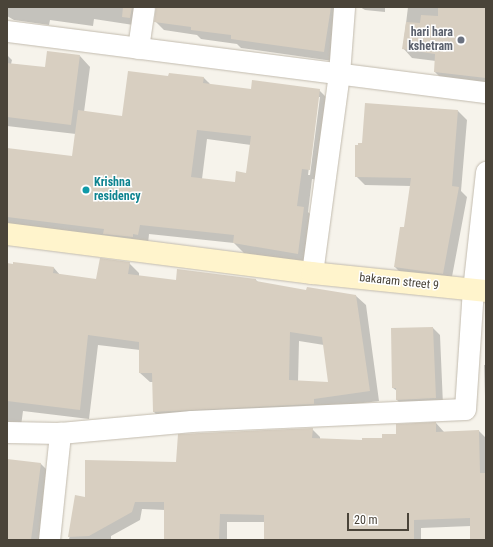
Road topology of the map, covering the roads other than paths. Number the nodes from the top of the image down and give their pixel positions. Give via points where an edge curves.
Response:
1 (144, 7) edge
2 (344, 7) edge
3 (7, 31) edge
4 (138, 48) junction
5 (339, 74) junction
6 (486, 92) edge
7 (486, 172) edge
8 (7, 234) edge
9 (312, 274) junction
10 (480, 290) edge
11 (7, 432) edge
12 (60, 433) junction
13 (50, 540) edge

1 - 4 street
2 - 5 street
3 - 4 street
4 - 5 street
5 - 6 street
5 - 9 street
7 - 10 street
8 - 9 street, bakaram street 9
9 - 10 street, bakaram street 9
10 - 12 street via 465,409 190,421
11 - 12 street
12 - 13 street

